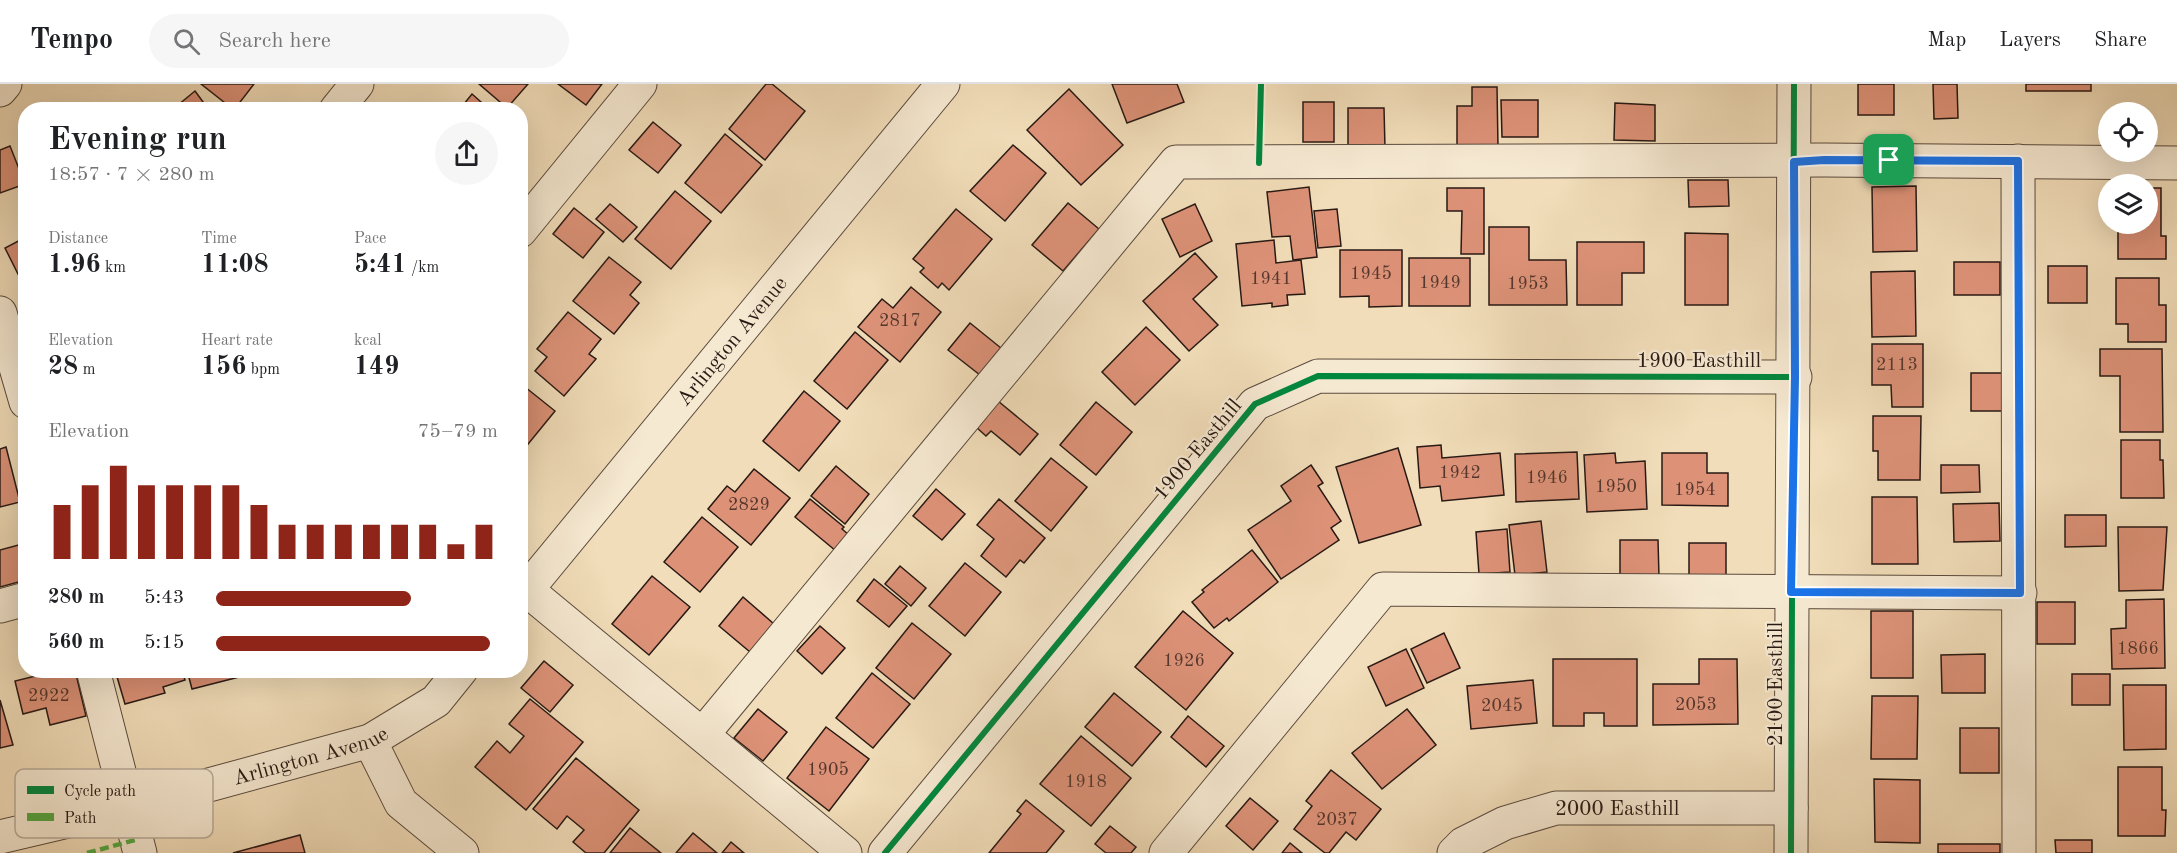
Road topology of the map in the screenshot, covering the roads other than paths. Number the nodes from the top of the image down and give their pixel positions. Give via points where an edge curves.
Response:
1 (5, 84) edge
2 (357, 84) edge
3 (640, 84) edge
4 (943, 84) edge
5 (1794, 84) edge
6 (0, 90) edge
7 (342, 102) edge
8 (2018, 161) junction
9 (1794, 162) junction
10 (2177, 163) edge
11 (528, 221) edge
12 (0, 313) edge
13 (14, 372) edge
14 (1795, 377) junction
15 (528, 589) edge
16 (1791, 592) junction
17 (2020, 593) junction
18 (528, 597) edge
19 (18, 601) edge
20 (0, 606) edge
21 (95, 678) edge
22 (455, 678) edge
23 (703, 734) junction
24 (370, 741) junction
25 (118, 769) edge
26 (213, 784) edge
27 (1791, 808) junction
28 (15, 833) edge
29 (0, 837) edge
30 (136, 838) edge
31 (140, 853) edge
32 (462, 853) edge
33 (845, 853) edge
34 (885, 853) edge
35 (1166, 853) edge
36 (1454, 853) edge
37 (1791, 853) edge
38 (2019, 853) edge

1 - 6 street
2 - 7 street
3 - 11 street
4 - 15 street, Arlington Avenue
5 - 9 street, 2100 Easthill
8 - 9 street
8 - 10 street
8 - 17 street
9 - 14 street, 2100 Easthill
9 - 23 street via 1176,162
12 - 13 street
14 - 16 street, 2100 Easthill
14 - 34 street, 1900 Easthill via 1318,376 1255,404
16 - 17 street
16 - 27 street, 2100 Easthill
16 - 35 street via 1383,589
17 - 38 street
18 - 23 street
19 - 20 street
21 - 25 street
22 - 24 street, Arlington Avenue via 436,701
23 - 33 street
24 - 26 street, Arlington Avenue
24 - 32 street via 401,803
27 - 36 street, 2000 Easthill via 1556,808 1504,823 1463,844
27 - 37 street, 2100 Easthill
28 - 29 street, Arlington Avenue
30 - 31 street

